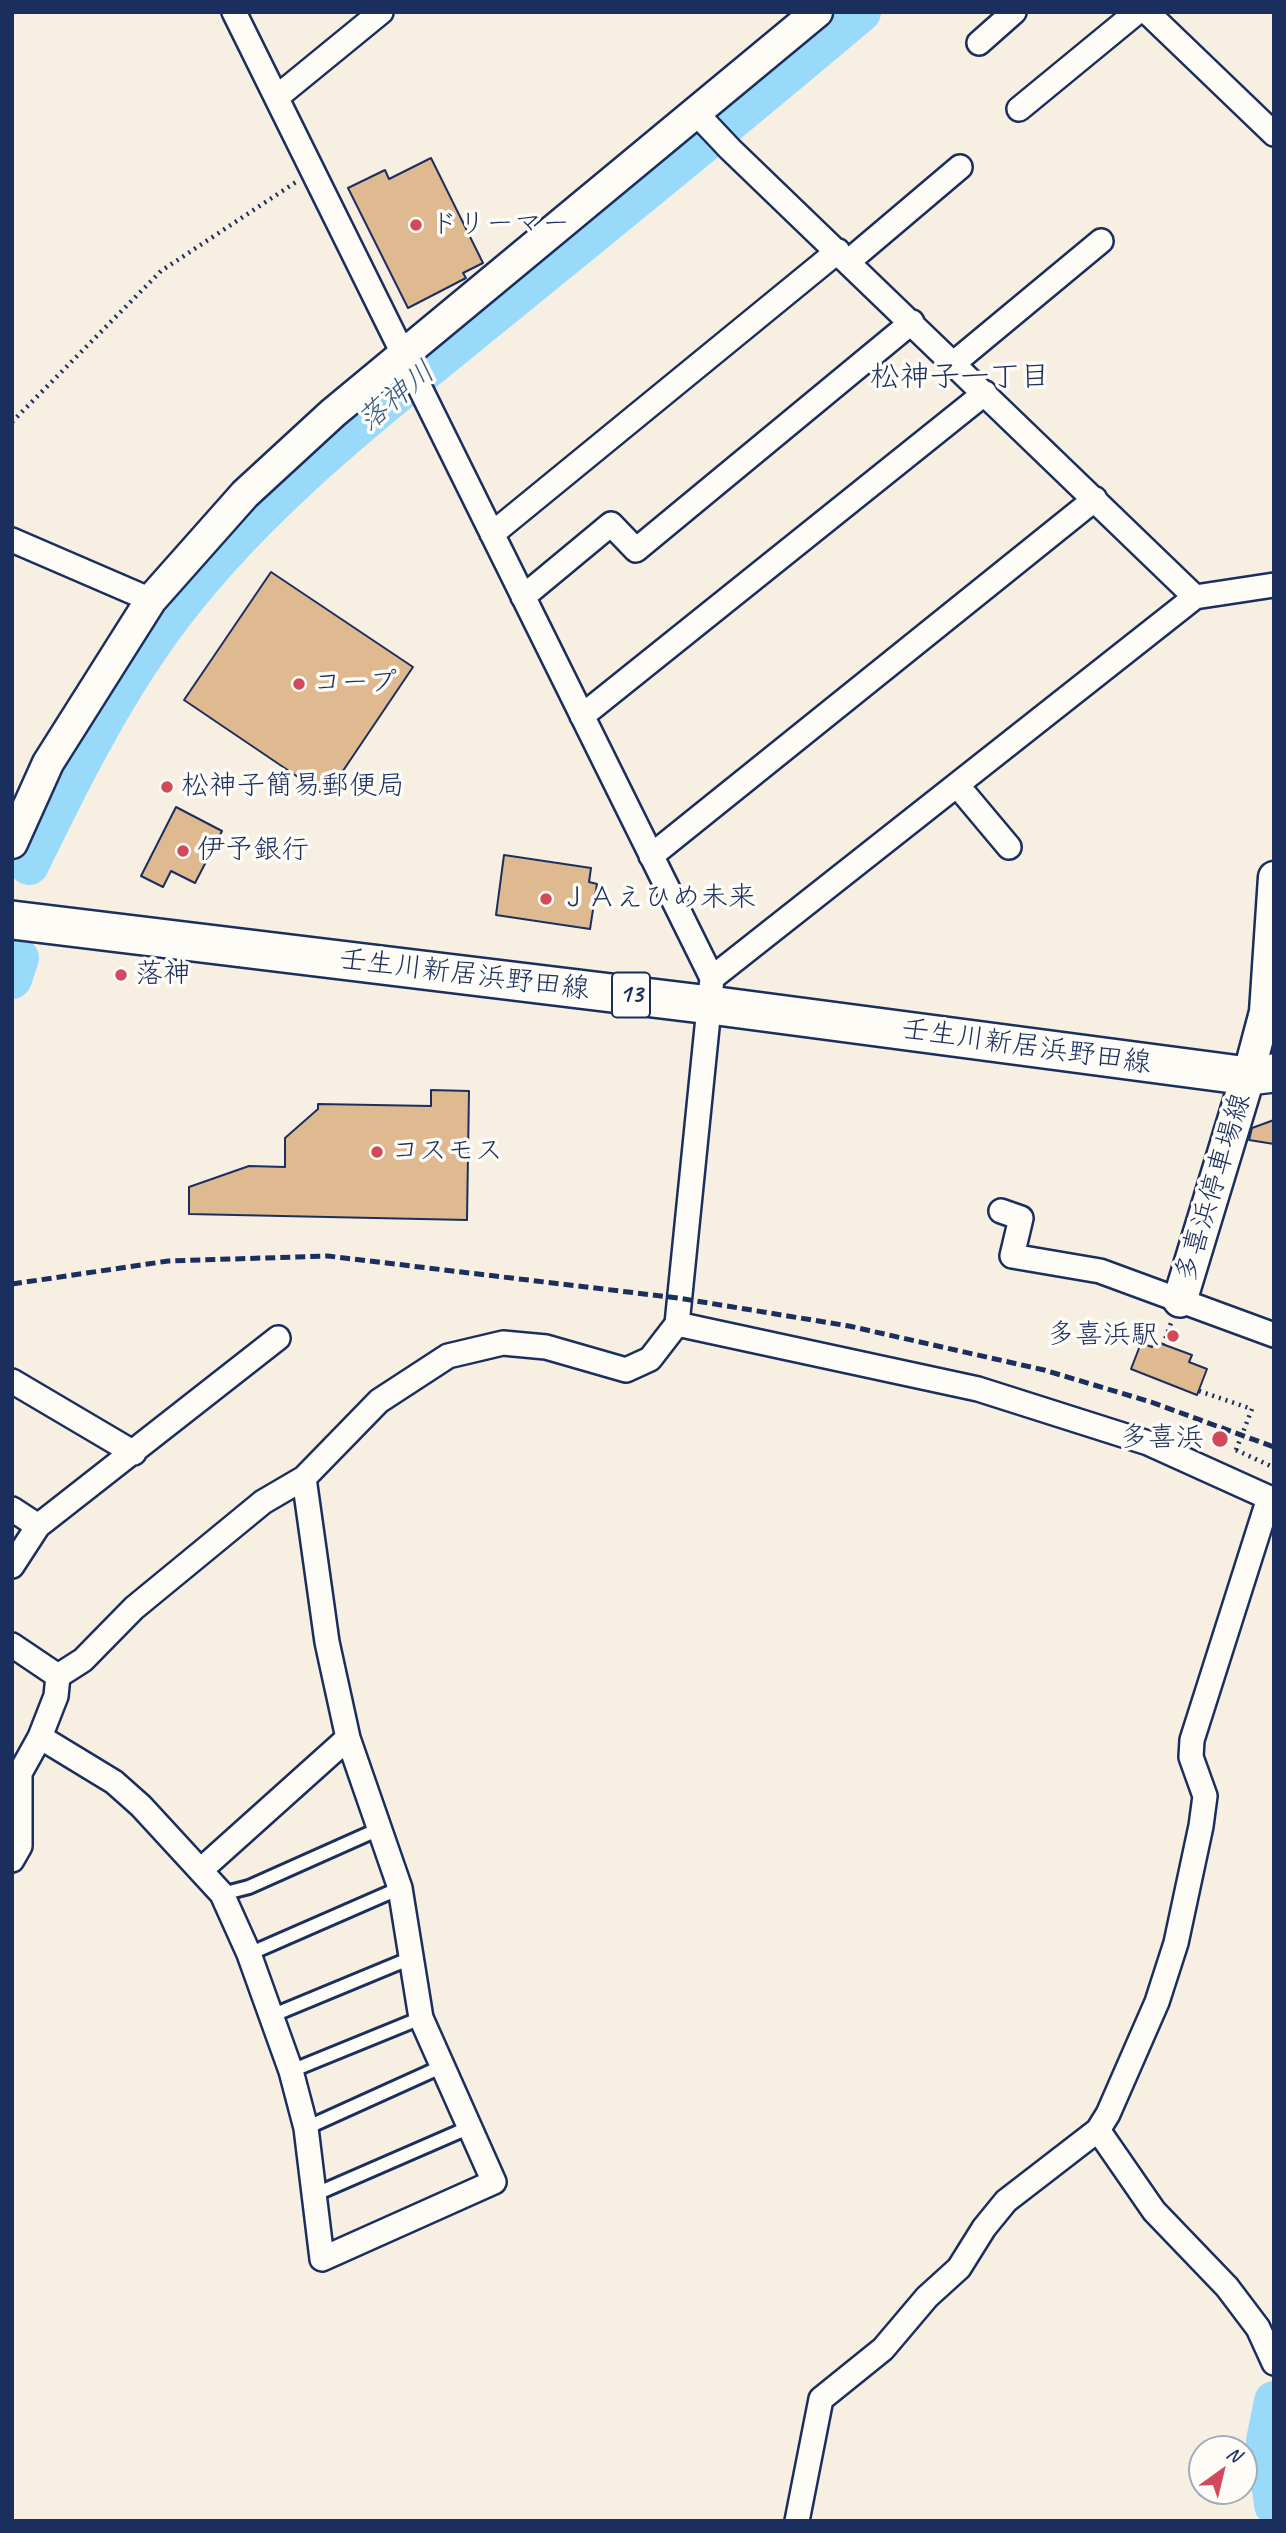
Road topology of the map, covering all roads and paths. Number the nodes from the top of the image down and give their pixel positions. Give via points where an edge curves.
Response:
1 (234, 12) edge
2 (381, 12) edge
3 (817, 12) edge
4 (1014, 12) edge
5 (1137, 12) edge
6 (1147, 12) edge
7 (979, 43) dead end
8 (277, 97) junction
9 (1019, 109) dead end
10 (699, 116) junction
11 (1274, 134) edge
12 (960, 167) dead end
13 (313, 170) junction
14 (1101, 241) dead end
15 (843, 256) junction
16 (912, 322) junction
17 (406, 361) junction
18 (954, 363) junction
19 (985, 393) junction
20 (12, 422) edge
21 (1095, 499) junction
22 (492, 534) junction
23 (12, 540) edge
24 (1274, 585) edge
25 (523, 597) junction
26 (1195, 597) junction
27 (151, 600) junction
28 (582, 716) junction
29 (957, 785) junction
30 (12, 843) edge
31 (1009, 848) dead end
32 (651, 856) junction
33 (1274, 877) edge
34 (12, 920) edge
35 (711, 991) junction
36 (1265, 1079) edge
37 (1001, 1211) dead end
38 (1180, 1300) junction
39 (677, 1324) junction
40 (1274, 1335) edge
41 (278, 1338) dead end
42 (12, 1381) edge
43 (1199, 1391) dead end
44 (134, 1453) junction
45 (1273, 1467) edge
46 (304, 1478) junction
47 (1272, 1499) edge
48 (12, 1509) edge
49 (38, 1526) junction
50 (12, 1566) edge
51 (12, 1645) edge
52 (58, 1676) junction
53 (40, 1737) junction
54 (348, 1738) junction
55 (379, 1829) junction
56 (12, 1860) edge
57 (202, 1869) junction
58 (400, 1888) junction
59 (222, 1894) junction
60 (249, 1954) junction
61 (411, 1958) junction
62 (271, 2016) junction
63 (421, 2018) junction
64 (443, 2066) junction
65 (291, 2071) junction
66 (470, 2127) junction
67 (306, 2128) junction
68 (1098, 2130) junction
69 (316, 2194) junction
70 (1274, 2363) edge
71 (797, 2521) edge

1 - 8 street
2 - 8 street
3 - 10 street
4 - 7 street
5 - 9 street
6 - 11 street
8 - 13 street
10 - 15 street
10 - 17 street
12 - 15 street
13 - 17 street
13 - 20 path via 161,271
14 - 18 street
15 - 16 street
15 - 22 street
16 - 18 street
16 - 25 street via 636,550 611,524
17 - 22 street
17 - 27 street via 333,413 245,494
18 - 19 street
19 - 21 street
19 - 28 street
21 - 26 street
21 - 32 street
22 - 25 street
23 - 27 street
24 - 26 street
25 - 28 street
26 - 29 street
27 - 30 street via 48,763
28 - 32 street
29 - 31 street
29 - 35 street
32 - 35 street
33 - 36 street
34 - 35 main road, 壬生川新居浜野田線 / 13
35 - 36 main road, 壬生川新居浜野田線 / 13
35 - 39 street
36 - 38 main road, 多喜浜停車場線
37 - 38 street via 1021,1218 1013,1256 1100,1271
38 - 40 street
39 - 46 street via 650,1359 626,1370 546,1347 503,1343 448,1356 379,1401
39 - 47 street via 978,1389 1148,1443
41 - 44 street
42 - 44 street
43 - 45 path, bridge via 1252,1409 1236,1450
44 - 49 street
46 - 52 street via 263,1502 134,1608 83,1660
46 - 54 street via 327,1642
47 - 68 street via 1192,1740 1191,1757 1205,1796 1176,1942 1157,2002
48 - 49 street
49 - 50 street
51 - 52 street
52 - 53 street via 56,1696
53 - 56 street via 20,1773 20,1846
53 - 57 street via 114,1782
54 - 55 street
54 - 57 street
55 - 58 street
55 - 59 lane via 249,1887
57 - 59 street
58 - 60 lane
58 - 61 street
59 - 60 street
60 - 62 street
61 - 62 lane
61 - 63 street
62 - 65 street
63 - 64 street
63 - 65 lane
64 - 66 street
64 - 67 lane
65 - 67 street
66 - 69 lane
66 - 69 street via 494,2182 322,2259
67 - 69 street
68 - 70 street via 1154,2211 1227,2287 1258,2328
68 - 71 street via 1006,2201 959,2268 883,2349 821,2399

